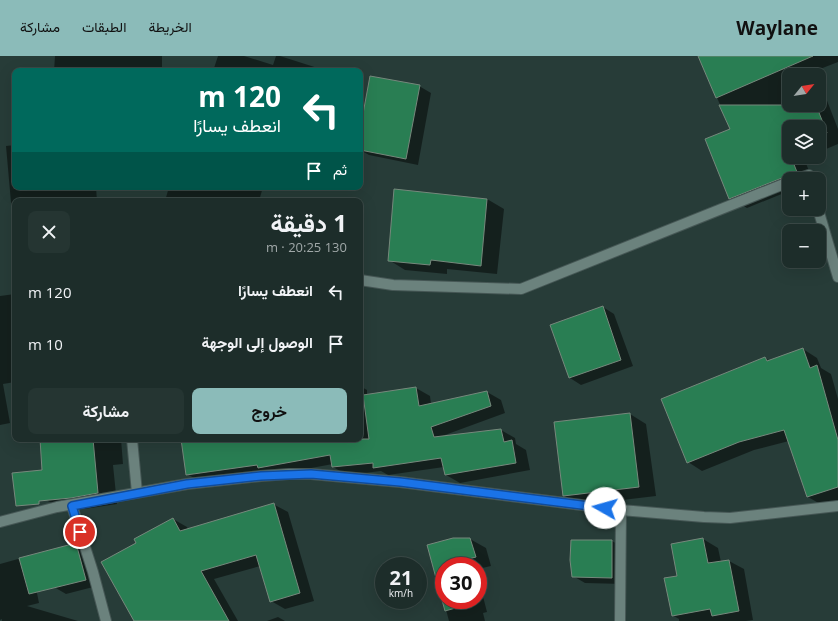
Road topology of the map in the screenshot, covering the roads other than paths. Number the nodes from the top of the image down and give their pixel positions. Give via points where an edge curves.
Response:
1 (782, 185) edge
2 (820, 216) edge
3 (838, 277) edge
4 (363, 280) edge
5 (132, 442) edge
6 (136, 493) junction
7 (72, 506) junction
8 (838, 506) edge
9 (621, 510) junction
10 (0, 522) edge
11 (106, 621) edge
12 (620, 621) edge

1 - 4 street via 521,289 393,285
2 - 3 street
5 - 6 street
6 - 7 street
6 - 9 street via 187,484 261,476 311,474 400,482
7 - 10 street
7 - 11 street
8 - 9 street via 730,518
9 - 12 street

